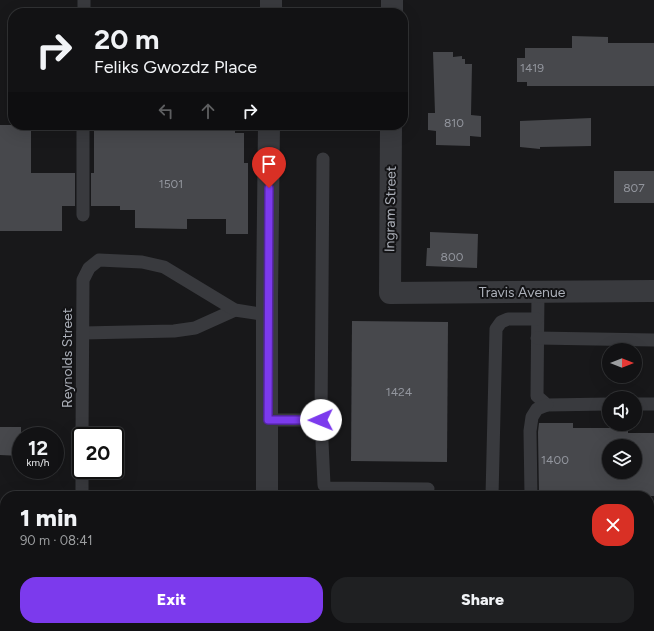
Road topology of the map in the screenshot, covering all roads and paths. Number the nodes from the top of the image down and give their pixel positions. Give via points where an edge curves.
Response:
1 (83, 130) edge
2 (269, 130) edge
3 (391, 130) edge
4 (323, 159) dead end
5 (83, 214) dead end
6 (654, 291) edge
7 (538, 292) junction
8 (390, 293) joint
9 (235, 310) junction
10 (267, 315) junction
11 (537, 320) junction
12 (83, 333) junction
13 (537, 338) junction
14 (654, 340) edge
15 (602, 404) edge
16 (642, 404) edge
17 (654, 404) edge
18 (547, 405) junction
19 (268, 420) junction
20 (321, 420) junction
21 (82, 427) edge
22 (82, 479) edge
23 (428, 489) dead end
24 (82, 491) edge
25 (267, 491) edge
26 (492, 491) edge
27 (531, 491) edge
28 (208, 631) edge
29 (255, 631) edge

1 - 5 lane
2 - 10 street
3 - 8 street, Ingram Street
4 - 20 lane
6 - 7 street, Travis Avenue
7 - 8 street, Travis Avenue
7 - 11 lane
9 - 10 lane
9 - 12 lane via 195,328 174,331
9 - 12 lane, Reynolds Street via 164,268 142,262 99,260 89,268 83,280
10 - 19 street
11 - 13 lane
11 - 26 lane via 508,319 501,322 496,329
12 - 21 lane, Reynolds Street
13 - 14 lane
13 - 18 lane via 537,396
15 - 18 lane
16 - 17 lane
18 - 27 lane via 537,409 532,417
19 - 20 lane
19 - 25 street
20 - 23 lane via 324,485 327,488
22 - 24 lane
28 - 29 lane

